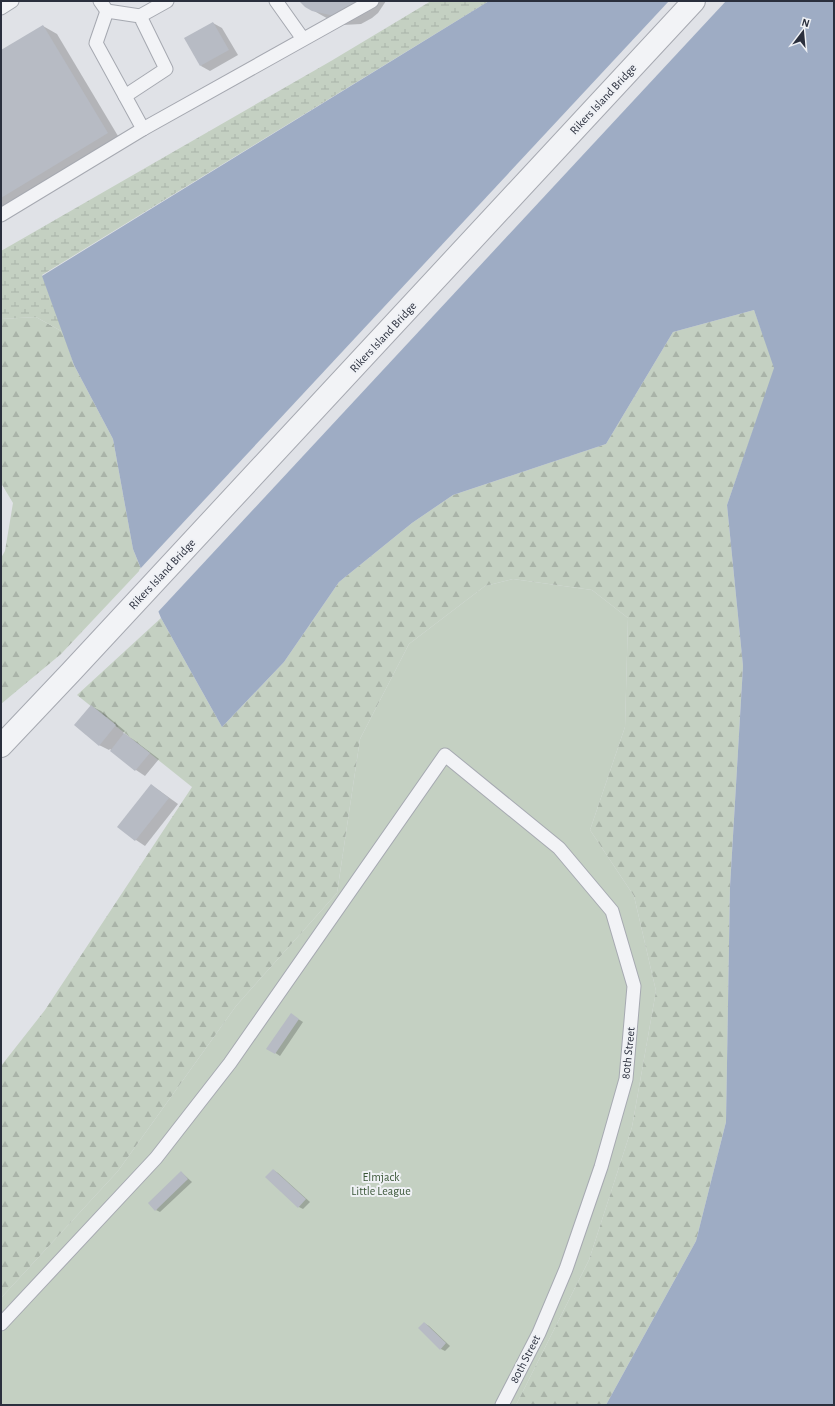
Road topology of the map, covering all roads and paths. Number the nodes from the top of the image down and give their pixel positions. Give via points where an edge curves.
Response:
1 (12, 1) edge
2 (167, 1) edge
3 (276, 1) edge
4 (372, 1) edge
5 (694, 1) edge
6 (104, 6) edge
7 (1, 8) edge
8 (140, 16) junction
9 (303, 39) junction
10 (125, 96) junction
11 (143, 129) junction
12 (1, 215) edge
13 (1, 746) edge
14 (1, 1324) edge
15 (502, 1405) edge

1 - 7 lane
2 - 8 lane
3 - 9 lane
4 - 9 lane
5 - 13 street, Rikers Island Bridge
6 - 8 lane
6 - 10 lane via 96,43
8 - 10 lane via 166,69
9 - 11 lane
10 - 11 lane
11 - 12 lane
14 - 15 lane, 80th Street via 156,1158 230,1063 444,755 559,848 612,911 634,986 626,1080 601,1166 566,1269

